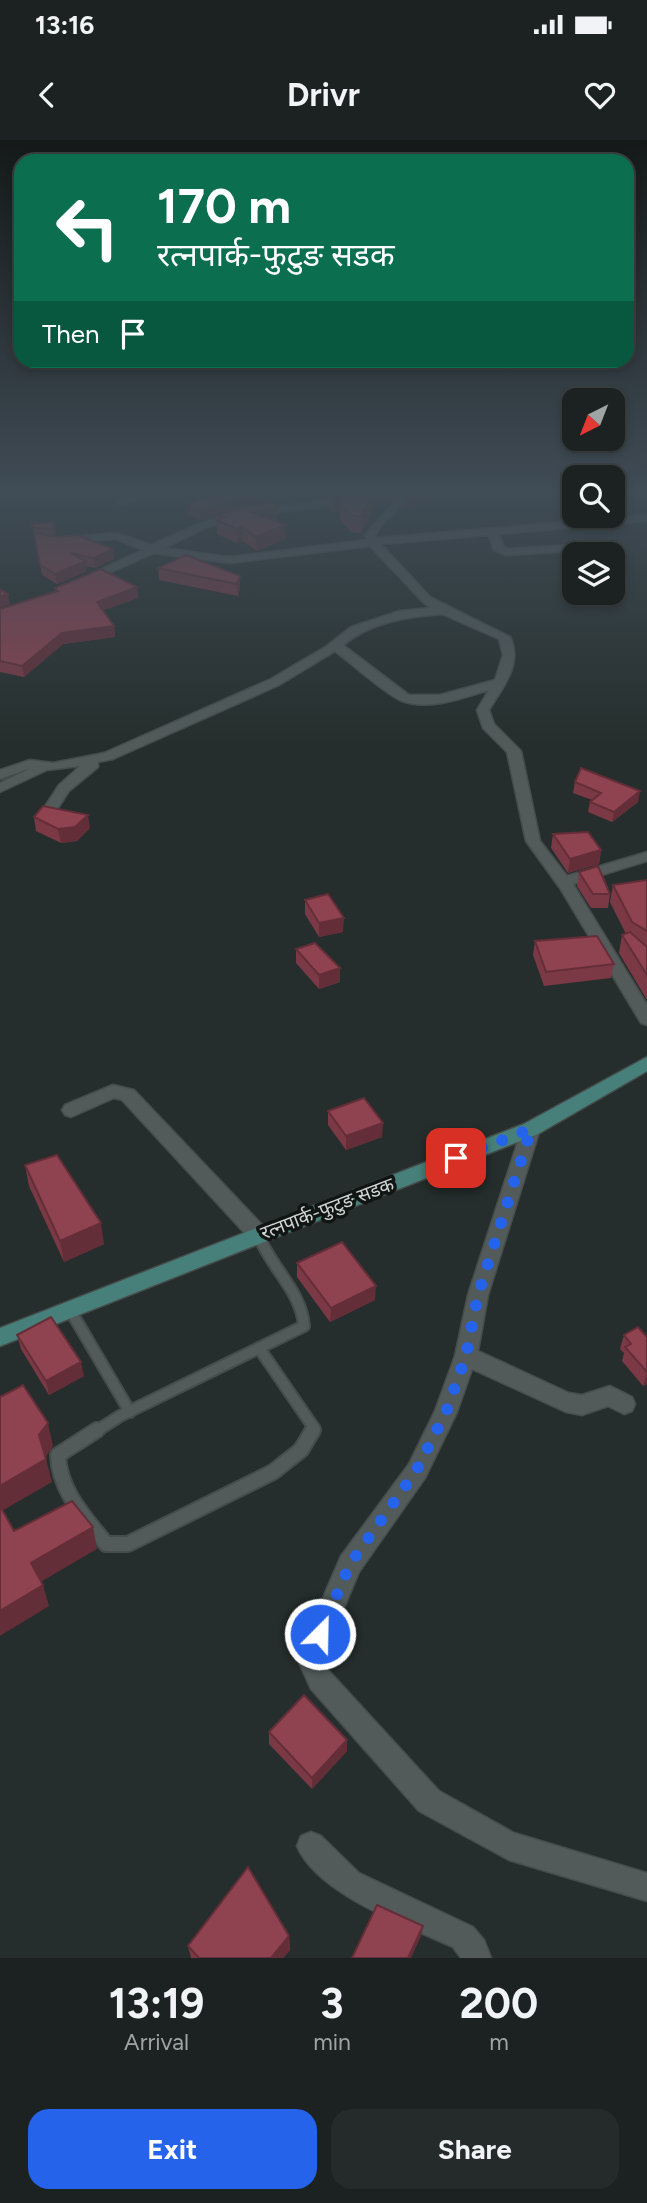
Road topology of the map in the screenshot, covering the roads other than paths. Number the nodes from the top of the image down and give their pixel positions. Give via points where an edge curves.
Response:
1 (90, 578) edge
2 (406, 578) edge
3 (68, 588) edge
4 (443, 610) junction
5 (336, 646) junction
6 (498, 683) junction
7 (108, 756) junction
8 (44, 767) junction
9 (0, 775) edge
10 (0, 788) edge
11 (52, 815) edge
12 (647, 856) edge
13 (564, 882) junction
14 (647, 1019) edge
15 (647, 1063) edge
16 (71, 1111) dead end
17 (531, 1129) junction
18 (258, 1234) junction
19 (69, 1308) junction
20 (0, 1337) edge
21 (259, 1348) junction
22 (466, 1356) junction
23 (624, 1404) dead end
24 (130, 1412) junction
25 (311, 1846) dead end
26 (647, 1887) edge
27 (476, 1958) edge

1 - 3 street
2 - 4 street
4 - 5 street via 400,614 355,631
4 - 6 street via 504,637 509,663
5 - 6 street via 414,701 439,700
5 - 7 street via 275,682
6 - 13 street via 483,710 488,725 514,751 533,841
7 - 8 street
7 - 11 street via 77,773 58,795
8 - 9 street via 30,764
8 - 10 street
12 - 13 street
13 - 14 street
15 - 17 street, रत्नपार्क-फुटुङ सडक
16 - 18 street via 113,1091 128,1095
17 - 18 street, रत्नपार्क-फुटुङ सडक
17 - 22 street via 478,1295
18 - 19 street, रत्नपार्क-फुटुङ सडक
18 - 21 lane via 262,1252 305,1311 304,1326
19 - 20 street, रत्नपार्क-फुटुङ सडक
19 - 24 lane
21 - 24 lane
21 - 24 lane via 314,1428 301,1450 273,1472 128,1544 106,1544 57,1469 58,1455
22 - 23 street via 566,1402 582,1405 611,1396
22 - 26 street via 446,1412 416,1471 350,1564 310,1658 320,1680 429,1801 509,1846
25 - 27 street via 349,1883 463,1937

